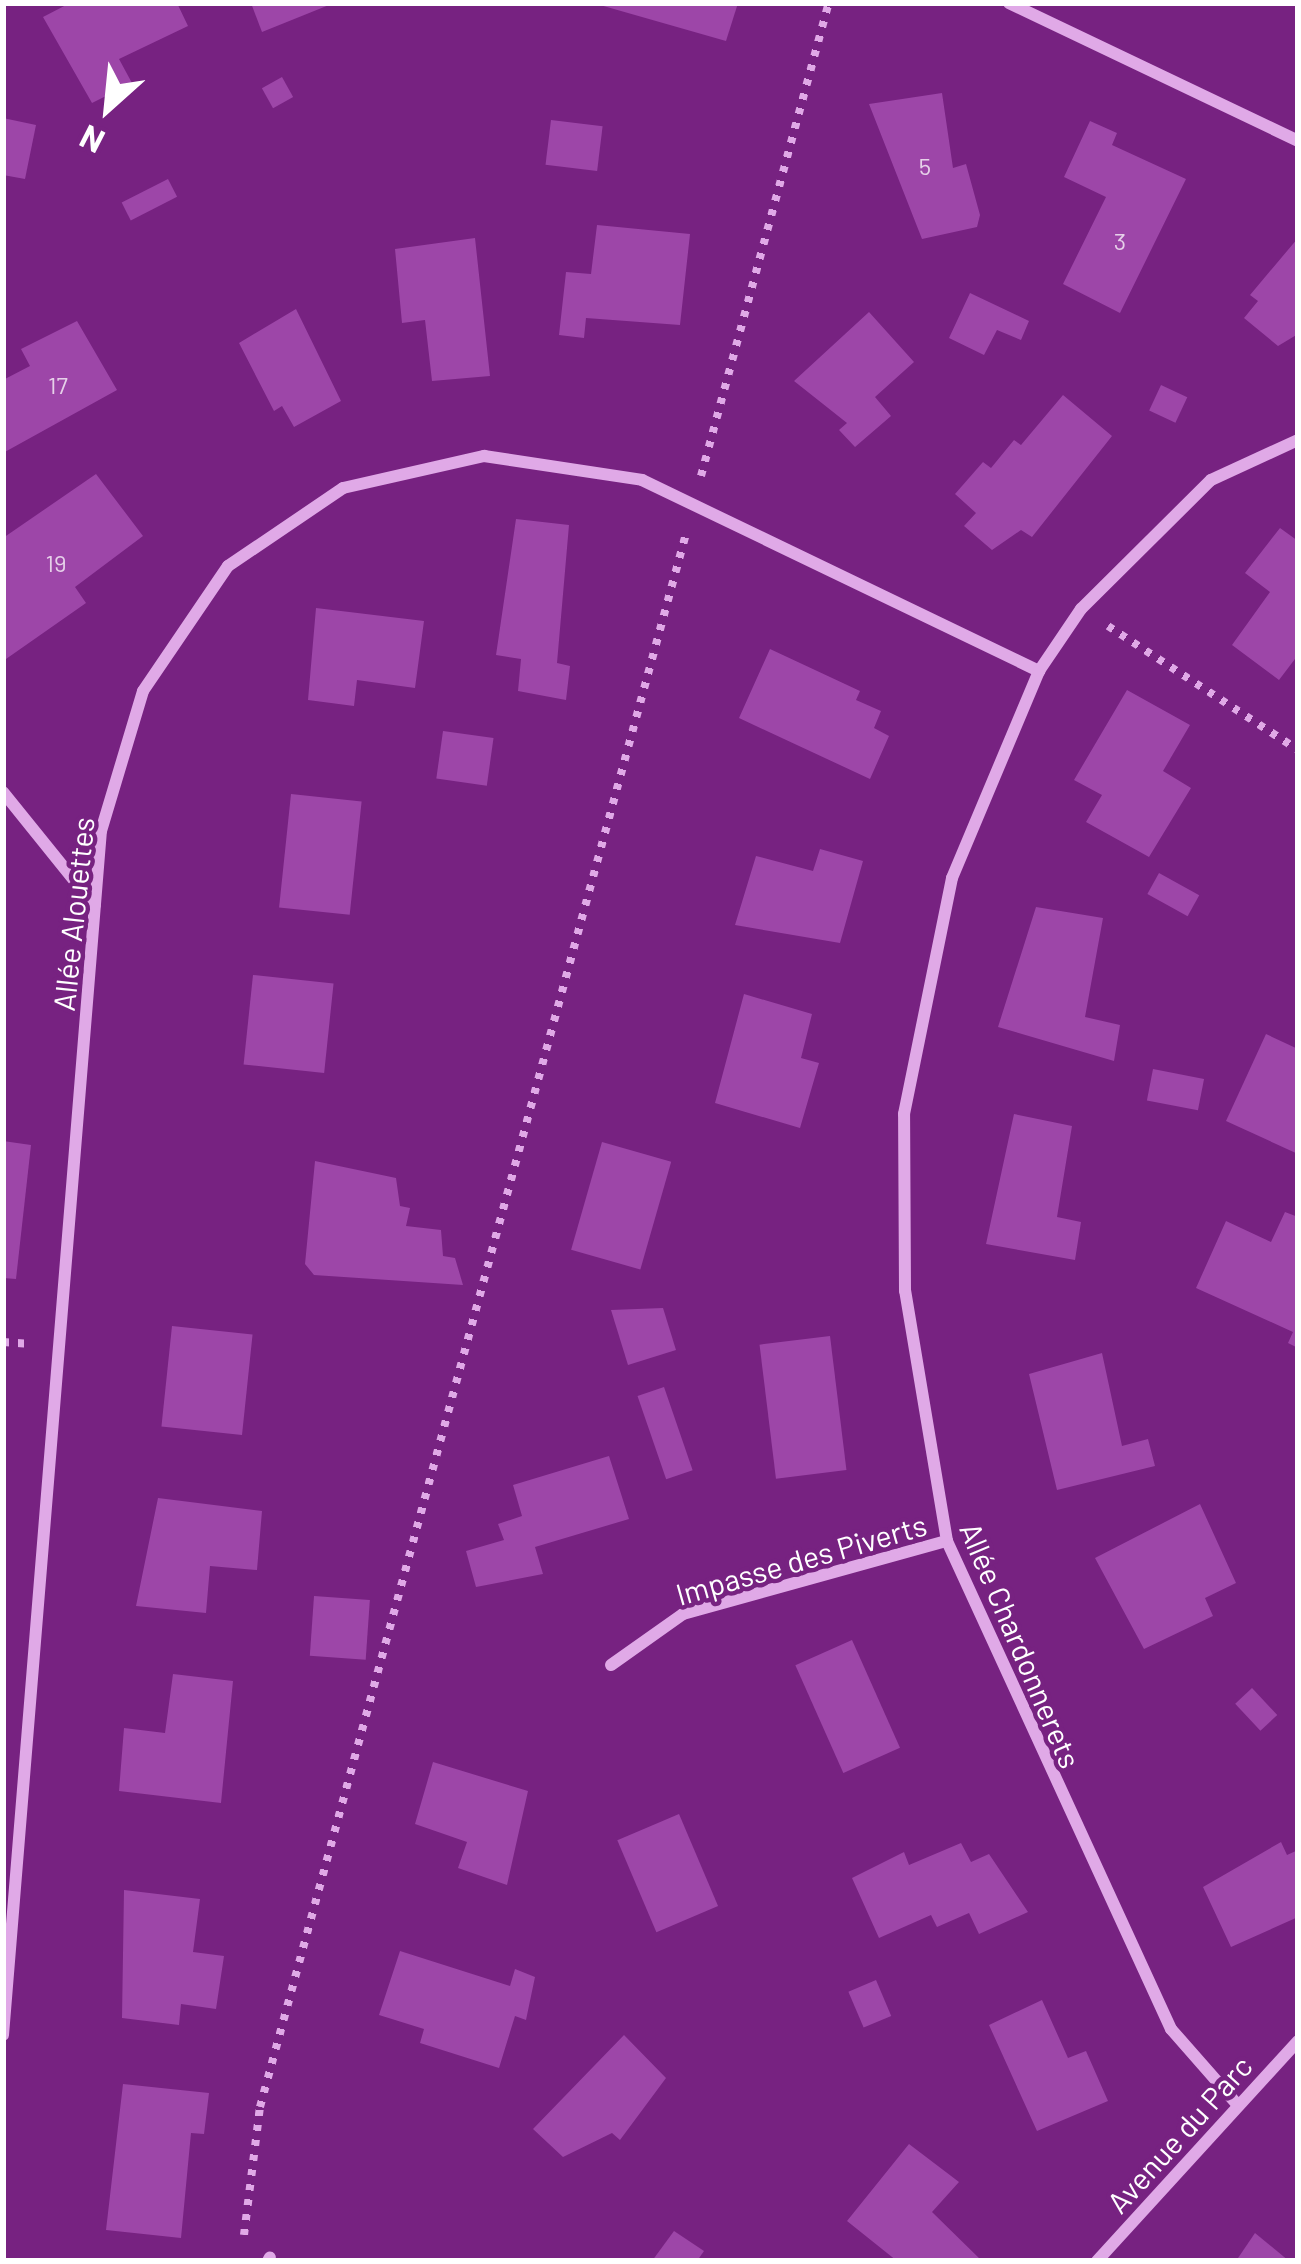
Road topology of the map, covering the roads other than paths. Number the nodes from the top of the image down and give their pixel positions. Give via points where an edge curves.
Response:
1 (1009, 3) edge
2 (1298, 141) edge
3 (1298, 440) edge
4 (1039, 671) junction
5 (3, 792) edge
6 (95, 906) junction
7 (947, 1541) junction
8 (611, 1665) dead end
9 (3, 2035) edge
10 (1298, 2041) edge
11 (1236, 2103) junction
12 (1097, 2261) edge

1 - 2 street
3 - 4 street, Allée Chardonnerets via 1211,480 1081,609
4 - 6 street, Allée Alouettes via 642,480 484,456 343,488 228,566 143,691 101,831
4 - 7 street, Allée Chardonnerets via 952,878 904,1114 905,1291
5 - 6 street
6 - 9 street, Allée Alouettes
7 - 8 street, Impasse des Piverts via 683,1614
7 - 11 street, Allée Chardonnerets via 1171,2030
10 - 11 street, Avenue du Parc
11 - 12 street, Avenue du Parc

